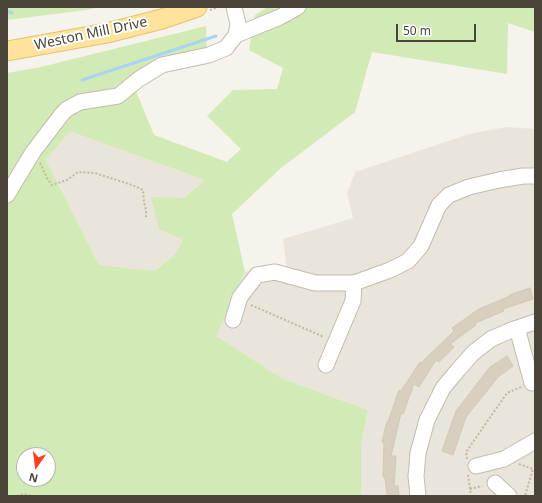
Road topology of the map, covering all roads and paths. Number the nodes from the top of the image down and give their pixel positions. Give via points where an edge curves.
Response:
1 (197, 7) edge
2 (234, 7) edge
3 (298, 7) edge
4 (236, 35) junction
5 (7, 51) edge
6 (33, 152) junction
7 (535, 176) edge
8 (7, 196) edge
9 (146, 217) dead end
10 (354, 283) junction
11 (239, 300) junction
12 (233, 320) dead end
13 (535, 322) edge
14 (517, 328) junction
15 (336, 342) junction
16 (326, 365) dead end
17 (526, 385) joint
18 (535, 441) edge
19 (470, 468) junction
20 (533, 469) dead end
21 (495, 483) dead end
22 (17, 496) edge
23 (33, 496) edge
24 (418, 496) edge
25 (471, 496) edge
26 (509, 496) edge
27 (525, 496) edge

1 - 5 main road, Weston Mill Drive via 107,33
2 - 4 street via 238,24
3 - 4 street
4 - 6 street via 226,48 209,55 162,65 118,96 80,102 67,109
6 - 8 street
6 - 9 path via 52,185 67,180 78,172 96,173 143,190
7 - 10 street via 500,180 469,187 449,195 439,205 421,246 408,261
10 - 11 street via 315,283 275,272 257,275
10 - 15 street via 353,302
11 - 12 street
11 - 15 path
13 - 14 street
14 - 17 street
14 - 24 street via 490,339 473,353 443,388 427,420 418,453
15 - 16 street
17 - 19 path via 507,393 466,452
18 - 19 street via 504,459
19 - 25 path
20 - 27 path
21 - 26 street
22 - 23 path

